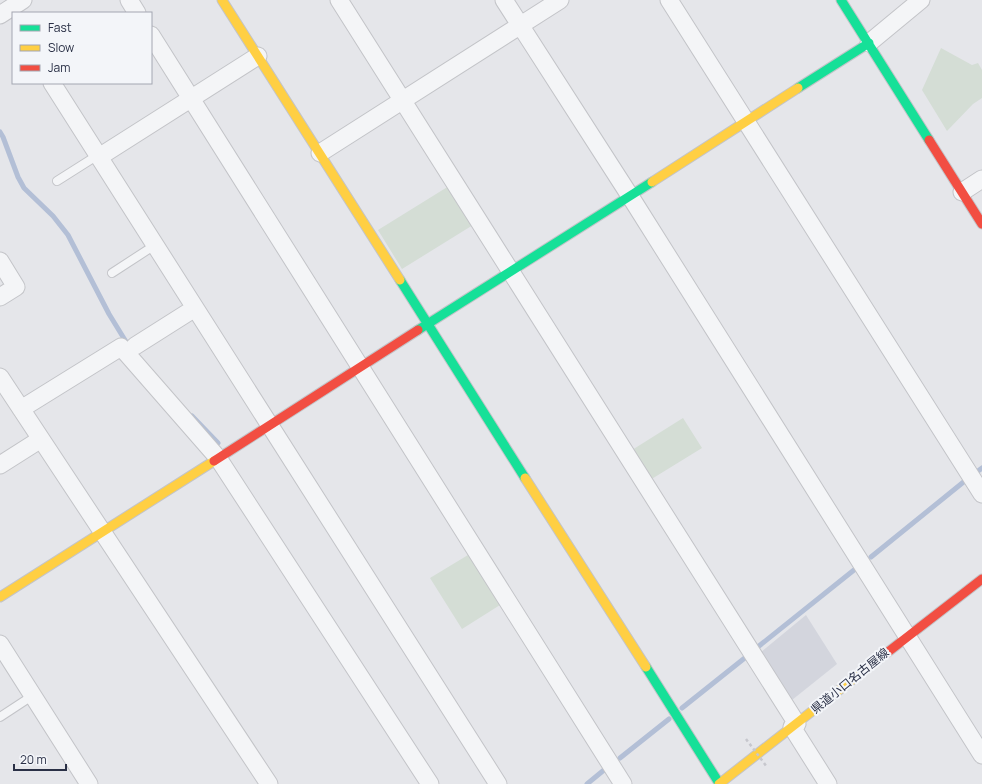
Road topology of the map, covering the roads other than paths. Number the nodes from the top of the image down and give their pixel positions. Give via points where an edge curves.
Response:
1 (22, 0) edge
2 (129, 0) edge
3 (222, 0) edge
4 (339, 0) edge
5 (504, 0) edge
6 (560, 0) edge
7 (669, 0) edge
8 (841, 0) edge
9 (921, 0) edge
10 (136, 12) edge
11 (6, 16) edge
12 (520, 25) junction
13 (152, 37) edge
14 (869, 43) junction
15 (258, 56) junction
16 (53, 84) edge
17 (192, 99) junction
18 (402, 100) junction
19 (746, 122) junction
20 (320, 153) junction
21 (98, 156) junction
22 (982, 180) edge
23 (57, 181) dead end
24 (962, 192) junction
25 (630, 196) junction
26 (982, 224) edge
27 (155, 245) junction
28 (0, 261) edge
29 (510, 271) junction
30 (112, 273) dead end
31 (0, 297) edge
32 (195, 308) junction
33 (427, 324) junction
34 (135, 346) dead end
35 (360, 367) junction
36 (0, 377) edge
37 (21, 409) junction
38 (269, 425) junction
39 (41, 439) junction
40 (218, 458) junction
41 (0, 465) edge
42 (982, 494) edge
43 (103, 532) junction
44 (982, 579) edge
45 (2, 593) edge
46 (906, 636) junction
47 (0, 644) edge
48 (32, 696) junction
49 (0, 717) edge
50 (795, 726) junction
51 (982, 755) edge
52 (721, 783) edge
53 (89, 784) edge
54 (269, 784) edge
55 (429, 784) edge
56 (498, 784) edge
57 (623, 784) edge
58 (828, 784) edge

1 - 11 street
2 - 10 street
3 - 15 street
4 - 18 street
5 - 12 street
6 - 12 street
7 - 19 street
8 - 14 street
9 - 14 street
12 - 18 street
12 - 25 street
13 - 17 street
14 - 19 street
14 - 24 street
15 - 17 street
15 - 20 street
16 - 21 street
17 - 21 street
17 - 35 street
18 - 20 street
18 - 29 street
19 - 25 street
19 - 42 street
20 - 33 street
21 - 23 lane
21 - 27 street
22 - 24 street
24 - 26 street
25 - 29 street
25 - 46 street
27 - 30 lane
27 - 32 street
28 - 31 street via 16,286
29 - 33 street
29 - 50 street
32 - 34 street
32 - 38 street
33 - 35 street
33 - 52 street
35 - 38 street
35 - 57 street
36 - 37 street
37 - 39 street
37 - 40 street via 121,348
38 - 40 street
38 - 56 street
39 - 41 street
39 - 43 street
40 - 43 street
40 - 55 street
43 - 45 street
43 - 54 street
44 - 46 street, 県道小口名古屋線
46 - 50 street, 県道小口名古屋線
46 - 51 street
47 - 48 street
48 - 49 lane
48 - 53 street
50 - 52 street, 県道小口名古屋線
50 - 58 street

